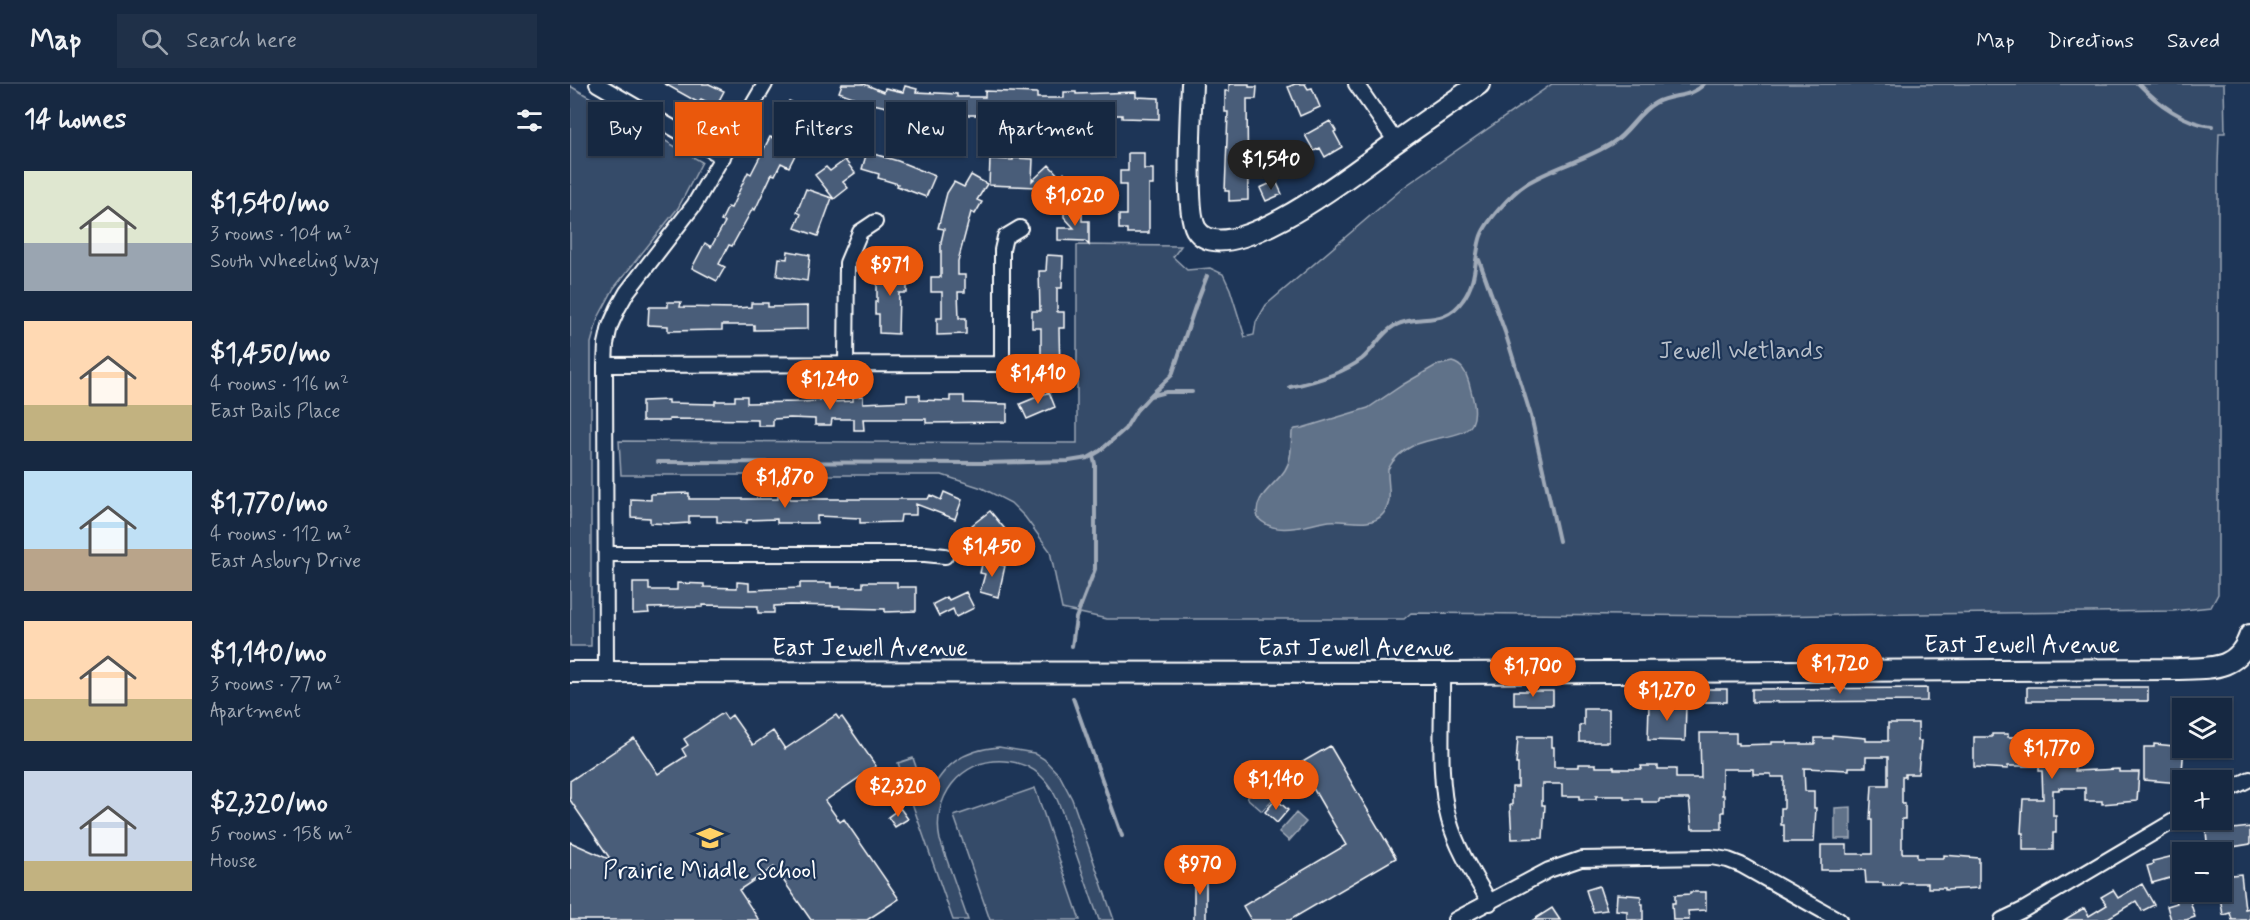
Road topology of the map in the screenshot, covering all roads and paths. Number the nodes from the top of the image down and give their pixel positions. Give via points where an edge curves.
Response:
1 (597, 84) edge
2 (765, 84) edge
3 (1192, 84) edge
4 (1356, 84) edge
5 (1479, 84) edge
6 (1396, 142) junction
7 (723, 157) junction
8 (875, 222) dead end
9 (1020, 228) dead end
10 (846, 364) junction
11 (605, 365) junction
12 (606, 554) junction
13 (945, 556) dead end
14 (2247, 642) edge
15 (570, 672) edge
16 (606, 672) junction
17 (1442, 673) junction
18 (2250, 779) edge
19 (2232, 788) edge
20 (2172, 822) edge
21 (1490, 903) junction
22 (1455, 920) edge
23 (1839, 920) edge
24 (2002, 920) edge

1 - 7 street
2 - 7 street
3 - 6 street via 1190,208 1196,229 1208,240 1239,237 1268,226 1306,205
4 - 6 street
5 - 6 street
7 - 11 street via 694,205 627,292 610,326
8 - 10 street via 860,232 847,262
9 - 10 street via 1005,237 1002,250 1002,364
10 - 11 street
11 - 12 street
12 - 13 street
12 - 16 street
14 - 17 street, East Jewell Avenue via 2236,658 2224,664 2178,669
15 - 16 street, East Jewell Avenue
16 - 17 street, East Jewell Avenue
17 - 21 street via 1447,809 1455,837
18 - 19 street
20 - 24 street
21 - 22 street
21 - 23 street via 1573,860 1711,857 1741,865

